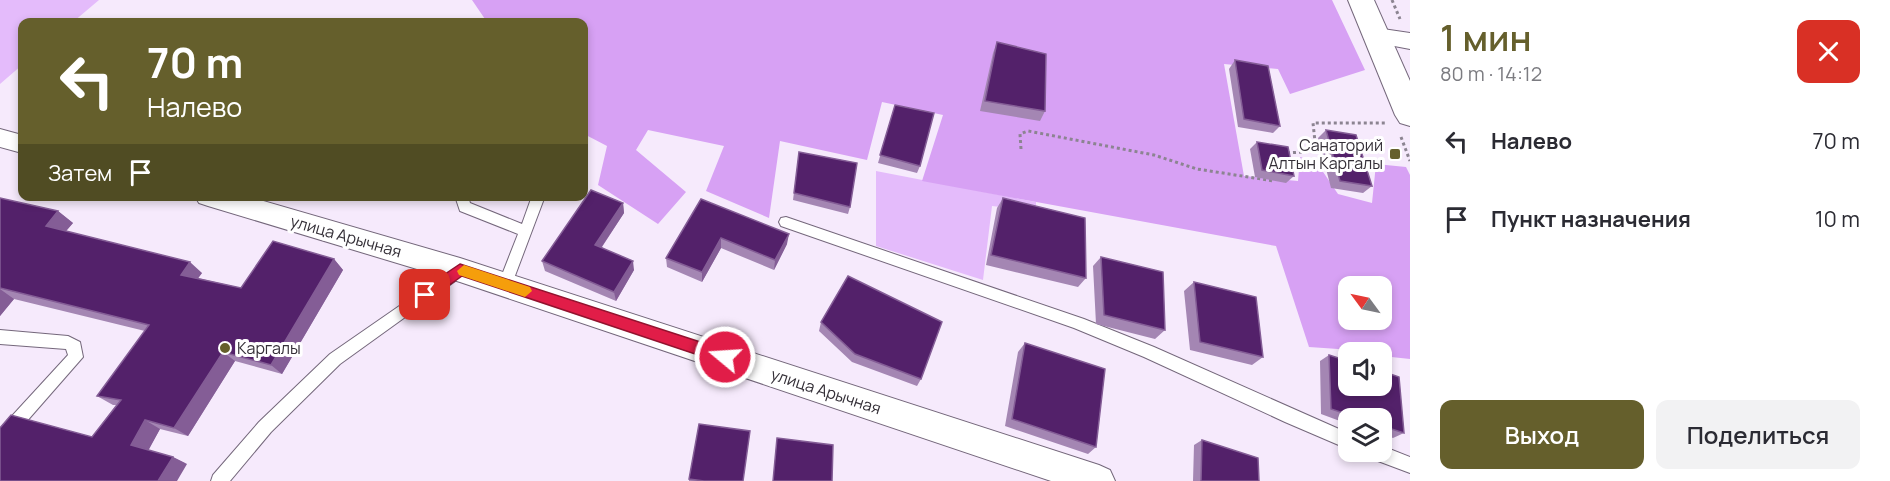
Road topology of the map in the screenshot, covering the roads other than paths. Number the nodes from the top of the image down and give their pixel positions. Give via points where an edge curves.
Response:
1 (1361, 0) edge
2 (1376, 36) junction
3 (1410, 41) edge
4 (1403, 119) edge
5 (0, 138) edge
6 (18, 143) edge
7 (225, 201) edge
8 (463, 201) edge
9 (537, 201) edge
10 (786, 222) dead end
11 (525, 231) junction
12 (460, 270) junction
13 (505, 285) junction
14 (0, 337) edge
15 (1338, 437) edge
16 (0, 440) edge
17 (1392, 458) edge
18 (1410, 465) edge
19 (219, 481) edge
20 (1099, 481) edge

1 - 2 street
2 - 3 street
2 - 4 street
5 - 6 street
7 - 12 street, улица Арычная
8 - 11 lane via 465,207
9 - 11 lane
10 - 15 lane via 1121,340
11 - 13 lane
12 - 13 street, улица Арычная
12 - 19 lane via 335,359 265,427
13 - 20 street, улица Арычная
14 - 16 lane via 68,343 75,347 76,357
17 - 18 lane

